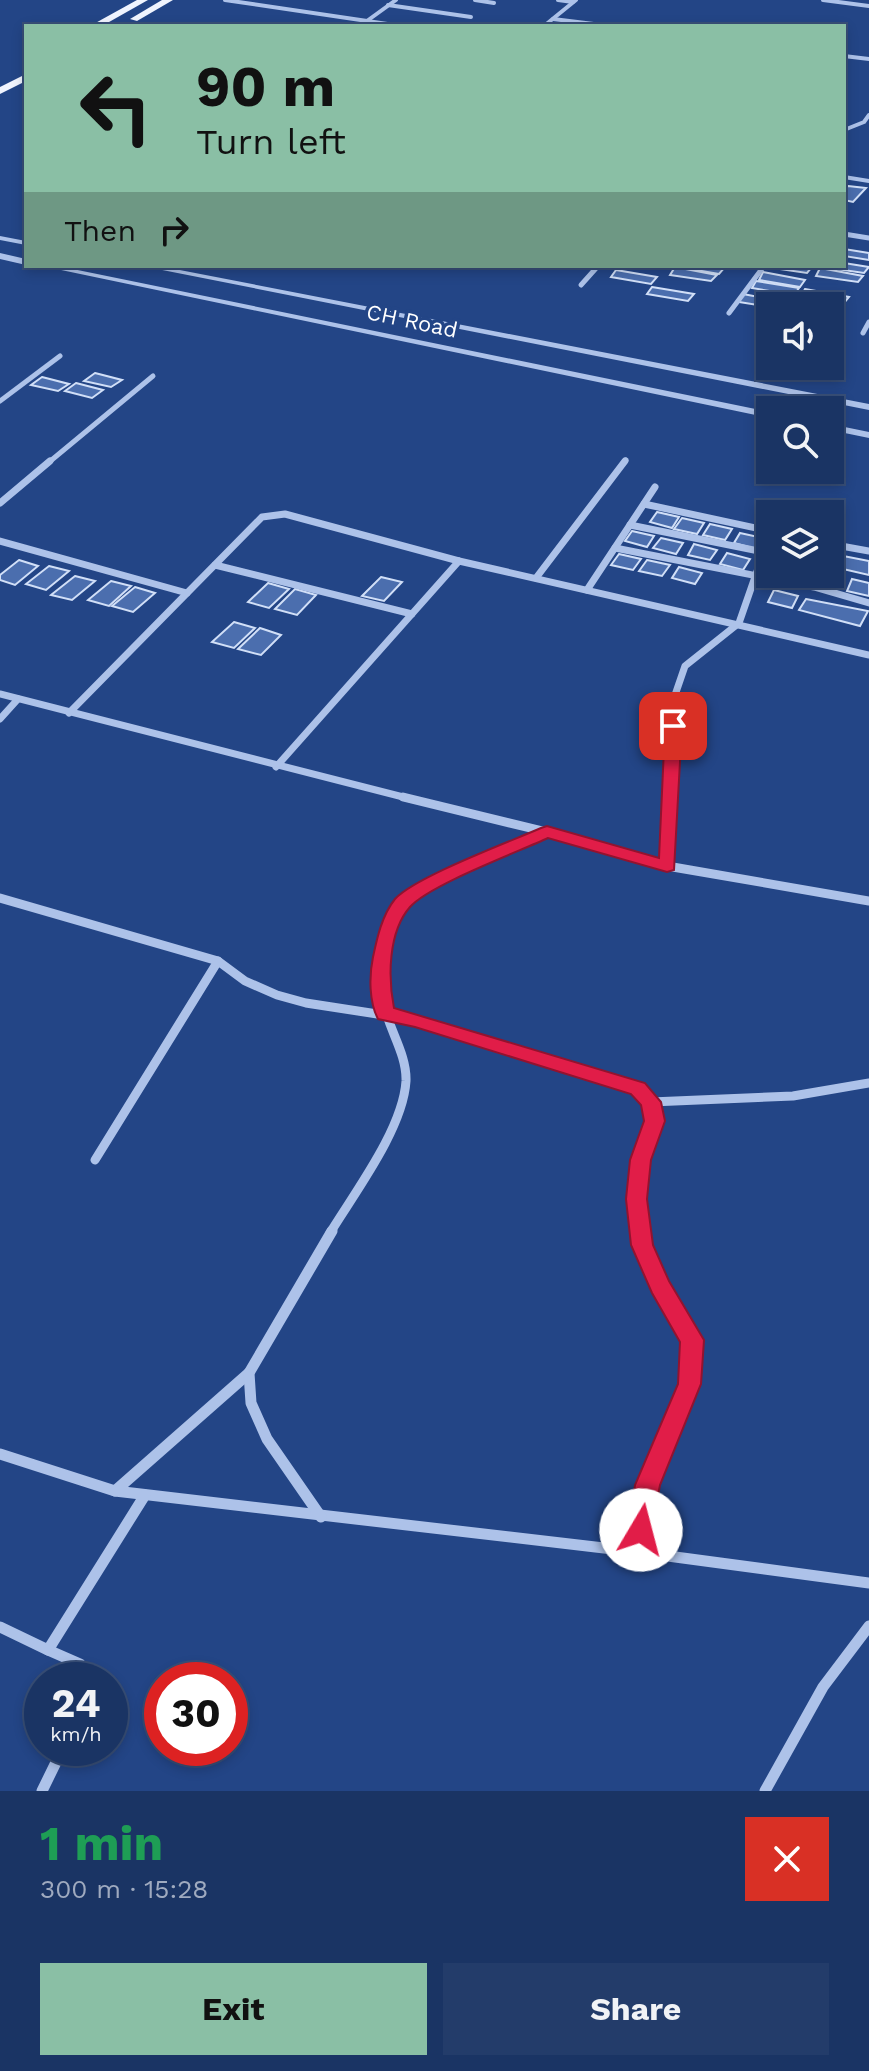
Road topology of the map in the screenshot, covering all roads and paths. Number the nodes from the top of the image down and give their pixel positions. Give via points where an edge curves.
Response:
1 (144, 0) edge
2 (169, 0) edge
3 (225, 0) edge
4 (396, 0) edge
5 (475, 0) edge
6 (558, 0) edge
7 (823, 0) edge
8 (575, 1) edge
9 (494, 3) dead end
10 (388, 5) junction
11 (869, 6) edge
12 (471, 17) dead end
13 (553, 19) junction
14 (367, 21) junction
15 (99, 24) edge
16 (125, 24) edge
17 (363, 24) edge
18 (387, 24) edge
19 (547, 24) edge
20 (594, 24) edge
21 (846, 56) edge
22 (869, 59) edge
23 (24, 78) edge
24 (0, 91) edge
25 (869, 115) edge
26 (846, 128) edge
27 (846, 177) edge
28 (869, 181) edge
29 (846, 234) edge
30 (0, 238) edge
31 (869, 238) edge
32 (24, 243) edge
33 (0, 256) edge
34 (24, 262) edge
35 (56, 268) edge
36 (156, 268) edge
37 (596, 268) edge
38 (763, 268) edge
39 (581, 285) dead end
40 (729, 313) dead end
41 (869, 322) edge
42 (863, 333) dead end
43 (60, 356) dead end
44 (153, 376) dead end
45 (0, 401) edge
46 (869, 407) edge
47 (756, 412) edge
48 (844, 430) edge
49 (869, 435) edge
50 (626, 460) dead end
51 (655, 487) dead end
52 (0, 503) edge
53 (644, 504) junction
54 (630, 525) junction
55 (756, 529) edge
56 (0, 541) edge
57 (844, 547) edge
58 (615, 548) junction
59 (756, 550) edge
60 (869, 551) edge
61 (459, 561) junction
62 (215, 565) junction
63 (756, 576) joint
64 (536, 578) junction
65 (817, 588) edge
66 (587, 590) junction
67 (187, 593) junction
68 (869, 603) edge
69 (412, 614) junction
70 (739, 623) junction
71 (869, 655) edge
72 (0, 694) edge
73 (18, 699) junction
74 (69, 713) junction
75 (0, 719) edge
76 (276, 767) junction
77 (547, 832) junction
78 (667, 866) junction
79 (0, 898) edge
80 (869, 901) edge
81 (218, 961) junction
82 (385, 1014) junction
83 (869, 1083) edge
84 (651, 1102) junction
85 (95, 1160) dead end
86 (249, 1373) junction
87 (0, 1454) edge
88 (115, 1491) junction
89 (145, 1495) junction
90 (321, 1517) junction
91 (638, 1552) junction
92 (869, 1583) edge
93 (869, 1626) edge
94 (0, 1627) edge
95 (48, 1650) junction
96 (75, 1662) edge
97 (54, 1766) edge
98 (42, 1791) edge
99 (765, 1791) edge

1 - 15 main road
2 - 16 main road
3 - 14 street
4 - 10 street
5 - 9 street
6 - 8 street
7 - 11 street
8 - 13 street
10 - 12 street
10 - 14 street
13 - 19 street
13 - 20 street
14 - 17 street
14 - 18 street
21 - 22 street
23 - 24 main road
25 - 26 street
27 - 28 street
29 - 31 street
30 - 32 street
33 - 34 street
35 - 47 street, CH Road
36 - 46 street, CH Road
37 - 39 street
38 - 40 street
41 - 42 street
43 - 45 street
44 - 52 street
48 - 49 street
50 - 64 street
51 - 53 street
53 - 54 street
53 - 55 street
54 - 58 street
54 - 59 street
56 - 67 street
57 - 60 street
58 - 63 street
58 - 66 street
61 - 62 street via 285,514 262,517
61 - 64 street
61 - 69 street
62 - 67 street
62 - 69 street
63 - 70 street
64 - 66 street
65 - 68 street
66 - 70 street
67 - 74 street
69 - 76 street
70 - 71 street
70 - 78 street via 685,666 678,683
72 - 73 street
73 - 74 street
73 - 75 street
74 - 76 street
76 - 77 street
77 - 78 street
77 - 82 street via 420,889 402,904 389,929 381,965
78 - 80 street
79 - 81 street
81 - 82 street via 277,995
81 - 85 street
82 - 84 street via 638,1089
82 - 86 street via 402,1055 404,1092 377,1153
83 - 84 street via 793,1096
84 - 91 street via 654,1121 640,1160 636,1199 642,1245 692,1340 690,1384 648,1485
86 - 88 street
86 - 90 street via 251,1403 267,1439
87 - 88 street
88 - 89 street
89 - 90 street
89 - 95 street
90 - 91 street
91 - 92 street
93 - 99 street via 823,1687
94 - 95 street
95 - 96 street
97 - 98 street

